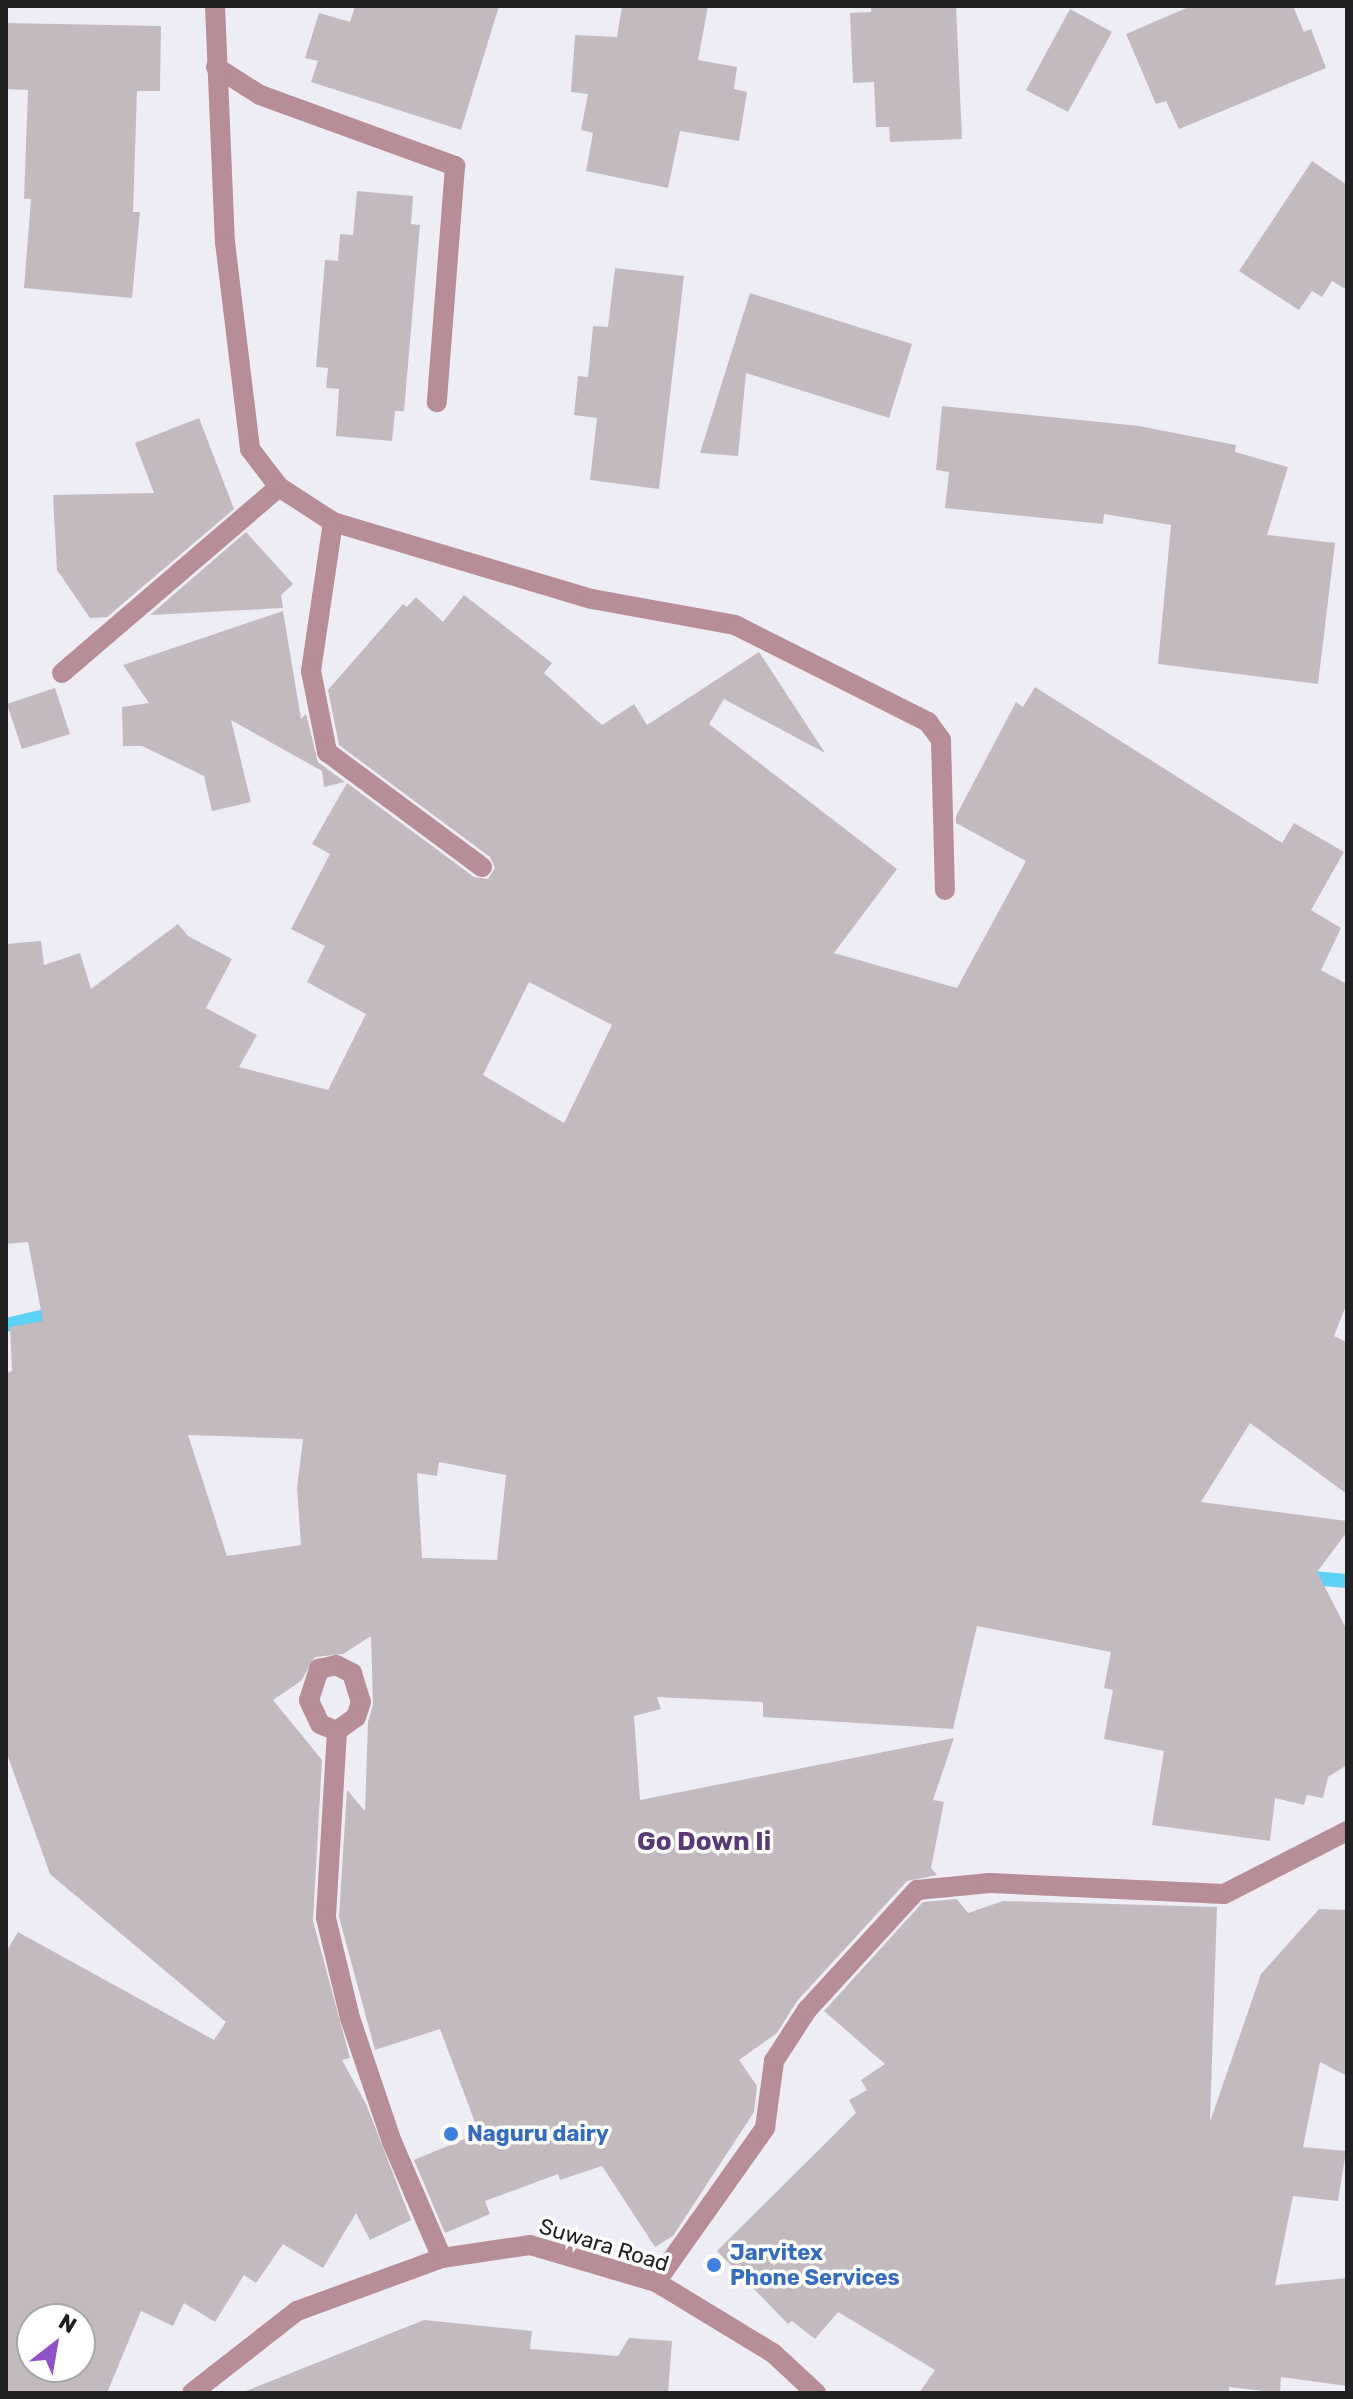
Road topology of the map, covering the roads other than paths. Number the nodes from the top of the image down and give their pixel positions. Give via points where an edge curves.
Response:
1 (215, 6) edge
2 (216, 67) junction
3 (437, 402) dead end
4 (279, 487) junction
5 (333, 522) junction
6 (62, 673) dead end
7 (482, 867) dead end
8 (945, 890) dead end
9 (337, 1731) dead end
10 (1347, 1831) edge
11 (442, 2258) junction
12 (656, 2282) junction
13 (192, 2393) edge
14 (816, 2393) edge

1 - 2 street
2 - 3 street via 260,95 455,166
2 - 4 street via 225,242 250,449
4 - 5 street
4 - 6 street
5 - 7 street via 311,671 327,752
5 - 8 street via 592,599 735,625 928,722 941,740
9 - 11 street via 326,1918 350,2018 392,2142
10 - 12 street via 1224,1894 990,1883 917,1890 807,2010 774,2061 765,2128
11 - 12 street, Suwara Road via 530,2245
11 - 13 street, Suwara Road via 297,2311
12 - 14 street, Suwara Road via 773,2353

